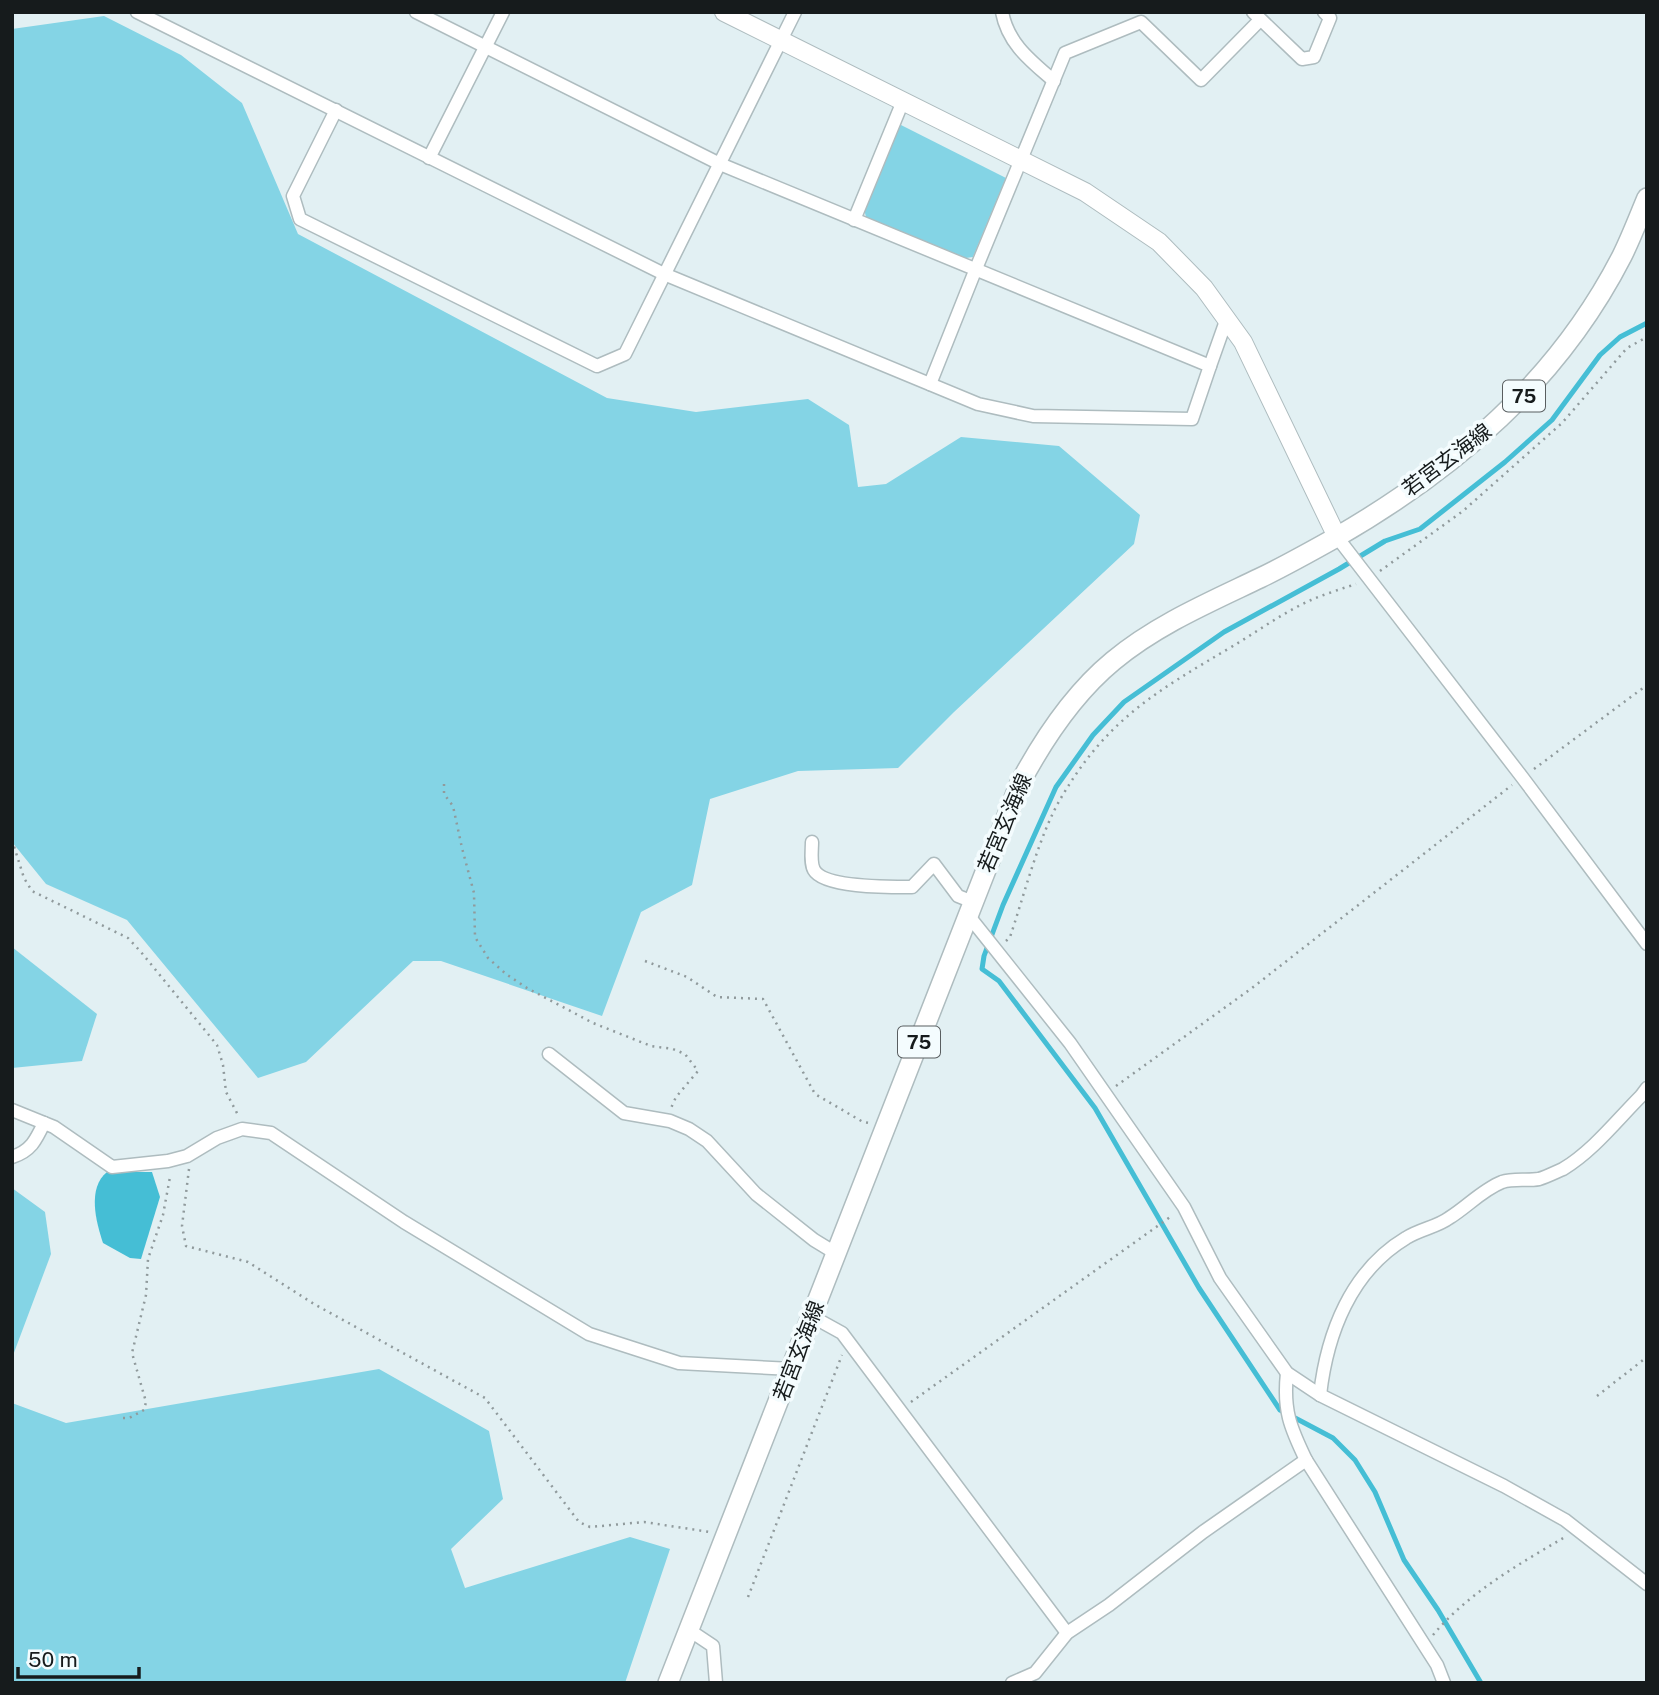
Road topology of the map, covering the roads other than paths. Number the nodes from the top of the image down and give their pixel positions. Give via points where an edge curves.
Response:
1 (137, 12) edge
2 (416, 12) edge
3 (503, 12) edge
4 (724, 12) edge
5 (795, 12) edge
6 (1002, 12) edge
7 (1324, 12) edge
8 (1257, 16) edge
9 (781, 41) junction
10 (486, 47) junction
11 (1054, 81) junction
12 (903, 101) junction
13 (336, 110) junction
14 (429, 158) junction
15 (1020, 160) junction
16 (720, 164) junction
17 (1647, 198) edge
18 (855, 220) junction
19 (975, 271) junction
20 (664, 274) junction
21 (1227, 318) junction
22 (1209, 366) junction
23 (930, 384) junction
24 (1337, 537) junction
25 (812, 842) dead end
26 (970, 909) junction
27 (1647, 944) edge
28 (549, 1054) dead end
29 (1647, 1088) edge
30 (12, 1110) edge
31 (44, 1124) junction
32 (12, 1157) edge
33 (837, 1254) junction
34 (813, 1317) junction
35 (792, 1369) junction
36 (1287, 1373) junction
37 (1320, 1395) junction
38 (1306, 1460) junction
39 (1647, 1584) edge
40 (689, 1630) junction
41 (1067, 1633) junction
42 (668, 1683) edge
43 (716, 1683) edge
44 (1012, 1683) edge
45 (1444, 1683) edge

1 - 13 street
2 - 10 street
3 - 10 street
4 - 9 street
5 - 9 street
6 - 11 street via 1005,28 1019,50
7 - 8 street via 1330,18 1314,57 1302,59
8 - 11 street via 1200,80 1141,22 1065,53
9 - 12 street
9 - 16 street
10 - 14 street
10 - 16 street
11 - 15 street
12 - 15 street
12 - 18 street
13 - 14 street
13 - 20 street via 293,196 299,219 597,366 625,354
14 - 20 street
15 - 19 street
15 - 21 street via 1085,192 1159,242
16 - 18 street
16 - 20 street
17 - 24 main road, 若宮玄海線 / 75 via 1623,254 1583,322 1524,396 1441,469
18 - 19 street
19 - 22 street
19 - 23 street
20 - 23 street
21 - 22 street
21 - 24 street via 1243,342
22 - 23 street via 1192,419 1033,415 978,404
24 - 26 main road, 若宮玄海線 / 75 via 1144,639 1085,688 1051,730 1020,783
24 - 27 street
25 - 26 street via 813,868 821,877 912,887 934,864
26 - 33 main road, 若宮玄海線 / 75
26 - 36 street via 1184,1207 1220,1278
28 - 33 street via 624,1113 670,1121 707,1141 756,1194
29 - 37 street via 1583,1154 1563,1168 1540,1179 1504,1181 1447,1220 1419,1230 1383,1254 1361,1278 1339,1314
30 - 31 street
31 - 32 street via 33,1145
31 - 35 street via 112,1167 180,1158 242,1129 271,1133 404,1223 589,1334 679,1363
33 - 34 main road, 若宮玄海線 / 75
34 - 35 main road, 若宮玄海線 / 75
34 - 41 street via 842,1333
35 - 40 main road, 若宮玄海線 / 75
36 - 37 street
36 - 38 street via 1289,1425
37 - 39 street via 1504,1486 1576,1528
38 - 41 street
38 - 45 street via 1437,1665
40 - 42 main road, 若宮玄海線 / 75
40 - 43 street via 713,1646
41 - 44 street via 1035,1673

